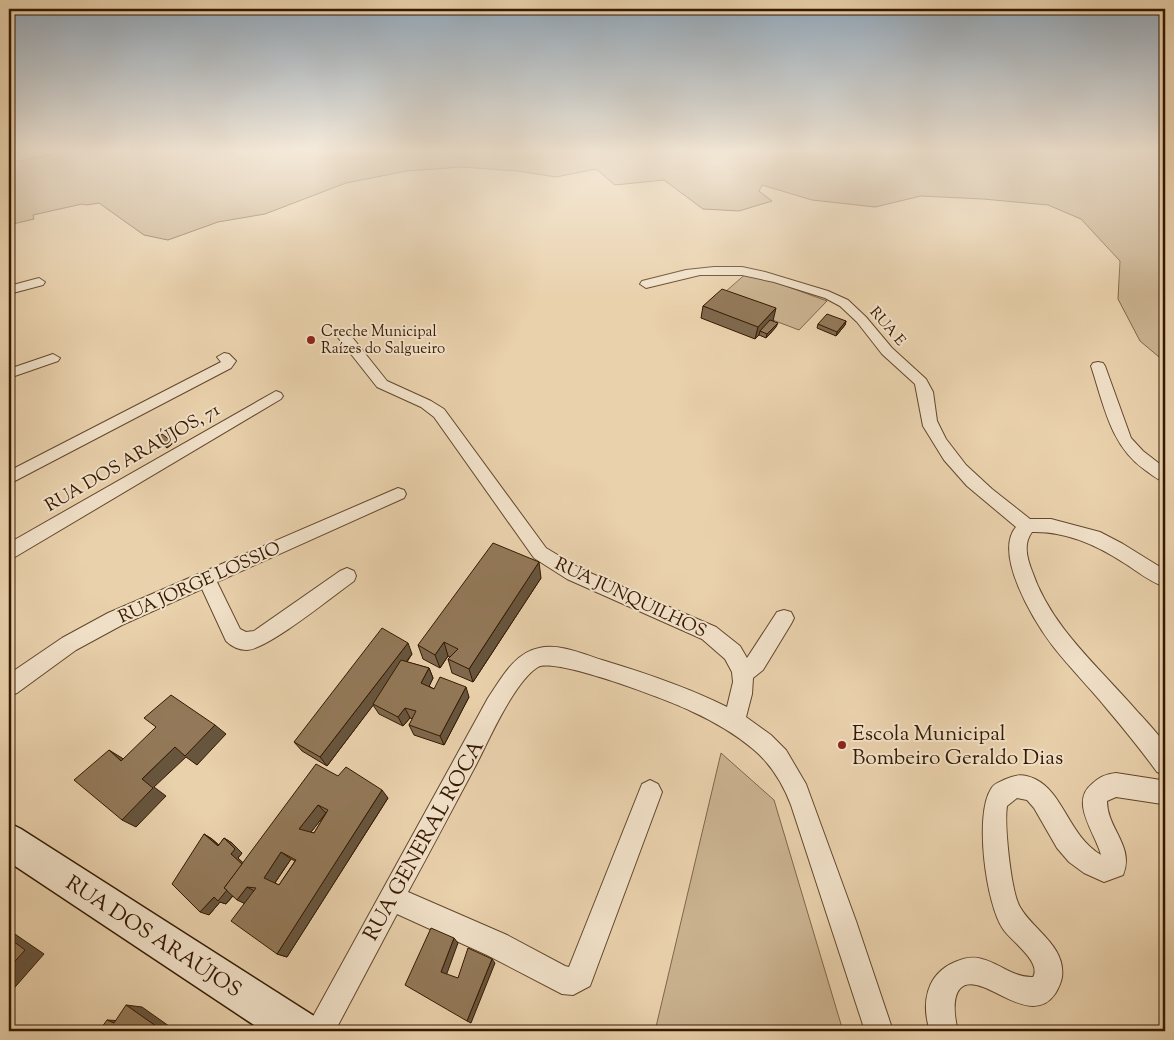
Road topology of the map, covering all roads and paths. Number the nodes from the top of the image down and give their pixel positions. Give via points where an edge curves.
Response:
1 (39, 282) dead end
2 (646, 284) dead end
3 (9, 290) edge
4 (343, 335) dead end
5 (224, 357) dead end
6 (53, 358) dead end
7 (1098, 366) dead end
8 (9, 374) edge
9 (276, 396) dead end
10 (1165, 476) edge
11 (9, 478) edge
12 (398, 494) dead end
13 (1027, 526) junction
14 (9, 552) edge
15 (346, 576) dead end
16 (206, 578) junction
17 (1165, 579) edge
18 (784, 618) dead end
19 (744, 673) junction
20 (9, 686) edge
21 (733, 723) junction
22 (1165, 764) edge
23 (1165, 790) edge
24 (650, 792) dead end
25 (9, 841) edge
26 (391, 898) junction
27 (299, 1031) edge
28 (319, 1031) edge
29 (879, 1031) edge
30 (944, 1031) edge

1 - 3 street
2 - 13 street, RUA E via 686,274 742,271 768,276 844,303 922,384 929,422 951,460 982,491
4 - 19 street, RUA JUNQUILHOS via 382,384 439,413 540,553 574,574 709,633 726,645 739,660
5 - 11 street via 229,361 226,364
6 - 8 street
7 - 10 street via 1124,439 1134,453
9 - 14 street, RUA DOS ARAÚJOS, 71
12 - 16 street, RUA JORGE LOSSIO
13 - 17 street via 1052,526 1101,540
13 - 22 street via 1021,531 1018,555 1024,580 1039,607 1073,656
15 - 16 street via 261,637 245,642 233,635
16 - 20 street, RUA JORGE LOSSIO via 115,619 69,644
18 - 19 street via 756,663
19 - 21 street
21 - 26 street, RUA GENERAL ROCA via 690,699 623,675 574,661 538,657 513,680 496,705
21 - 29 street via 778,758 797,790
23 - 30 street via 1116,785 1107,786 1096,796 1095,808 1115,856 1114,866 1104,869 1085,860 1066,840 1039,794 1022,786 1012,787 1001,794 995,807 994,821 1006,909 1044,956 1048,963 1047,980 1040,991 1024,992 981,972 967,970 944,987 939,1004
24 - 26 street via 580,976 573,981 562,980 497,945
25 - 27 street, RUA DOS ARAÚJOS
26 - 28 street, RUA GENERAL ROCA

